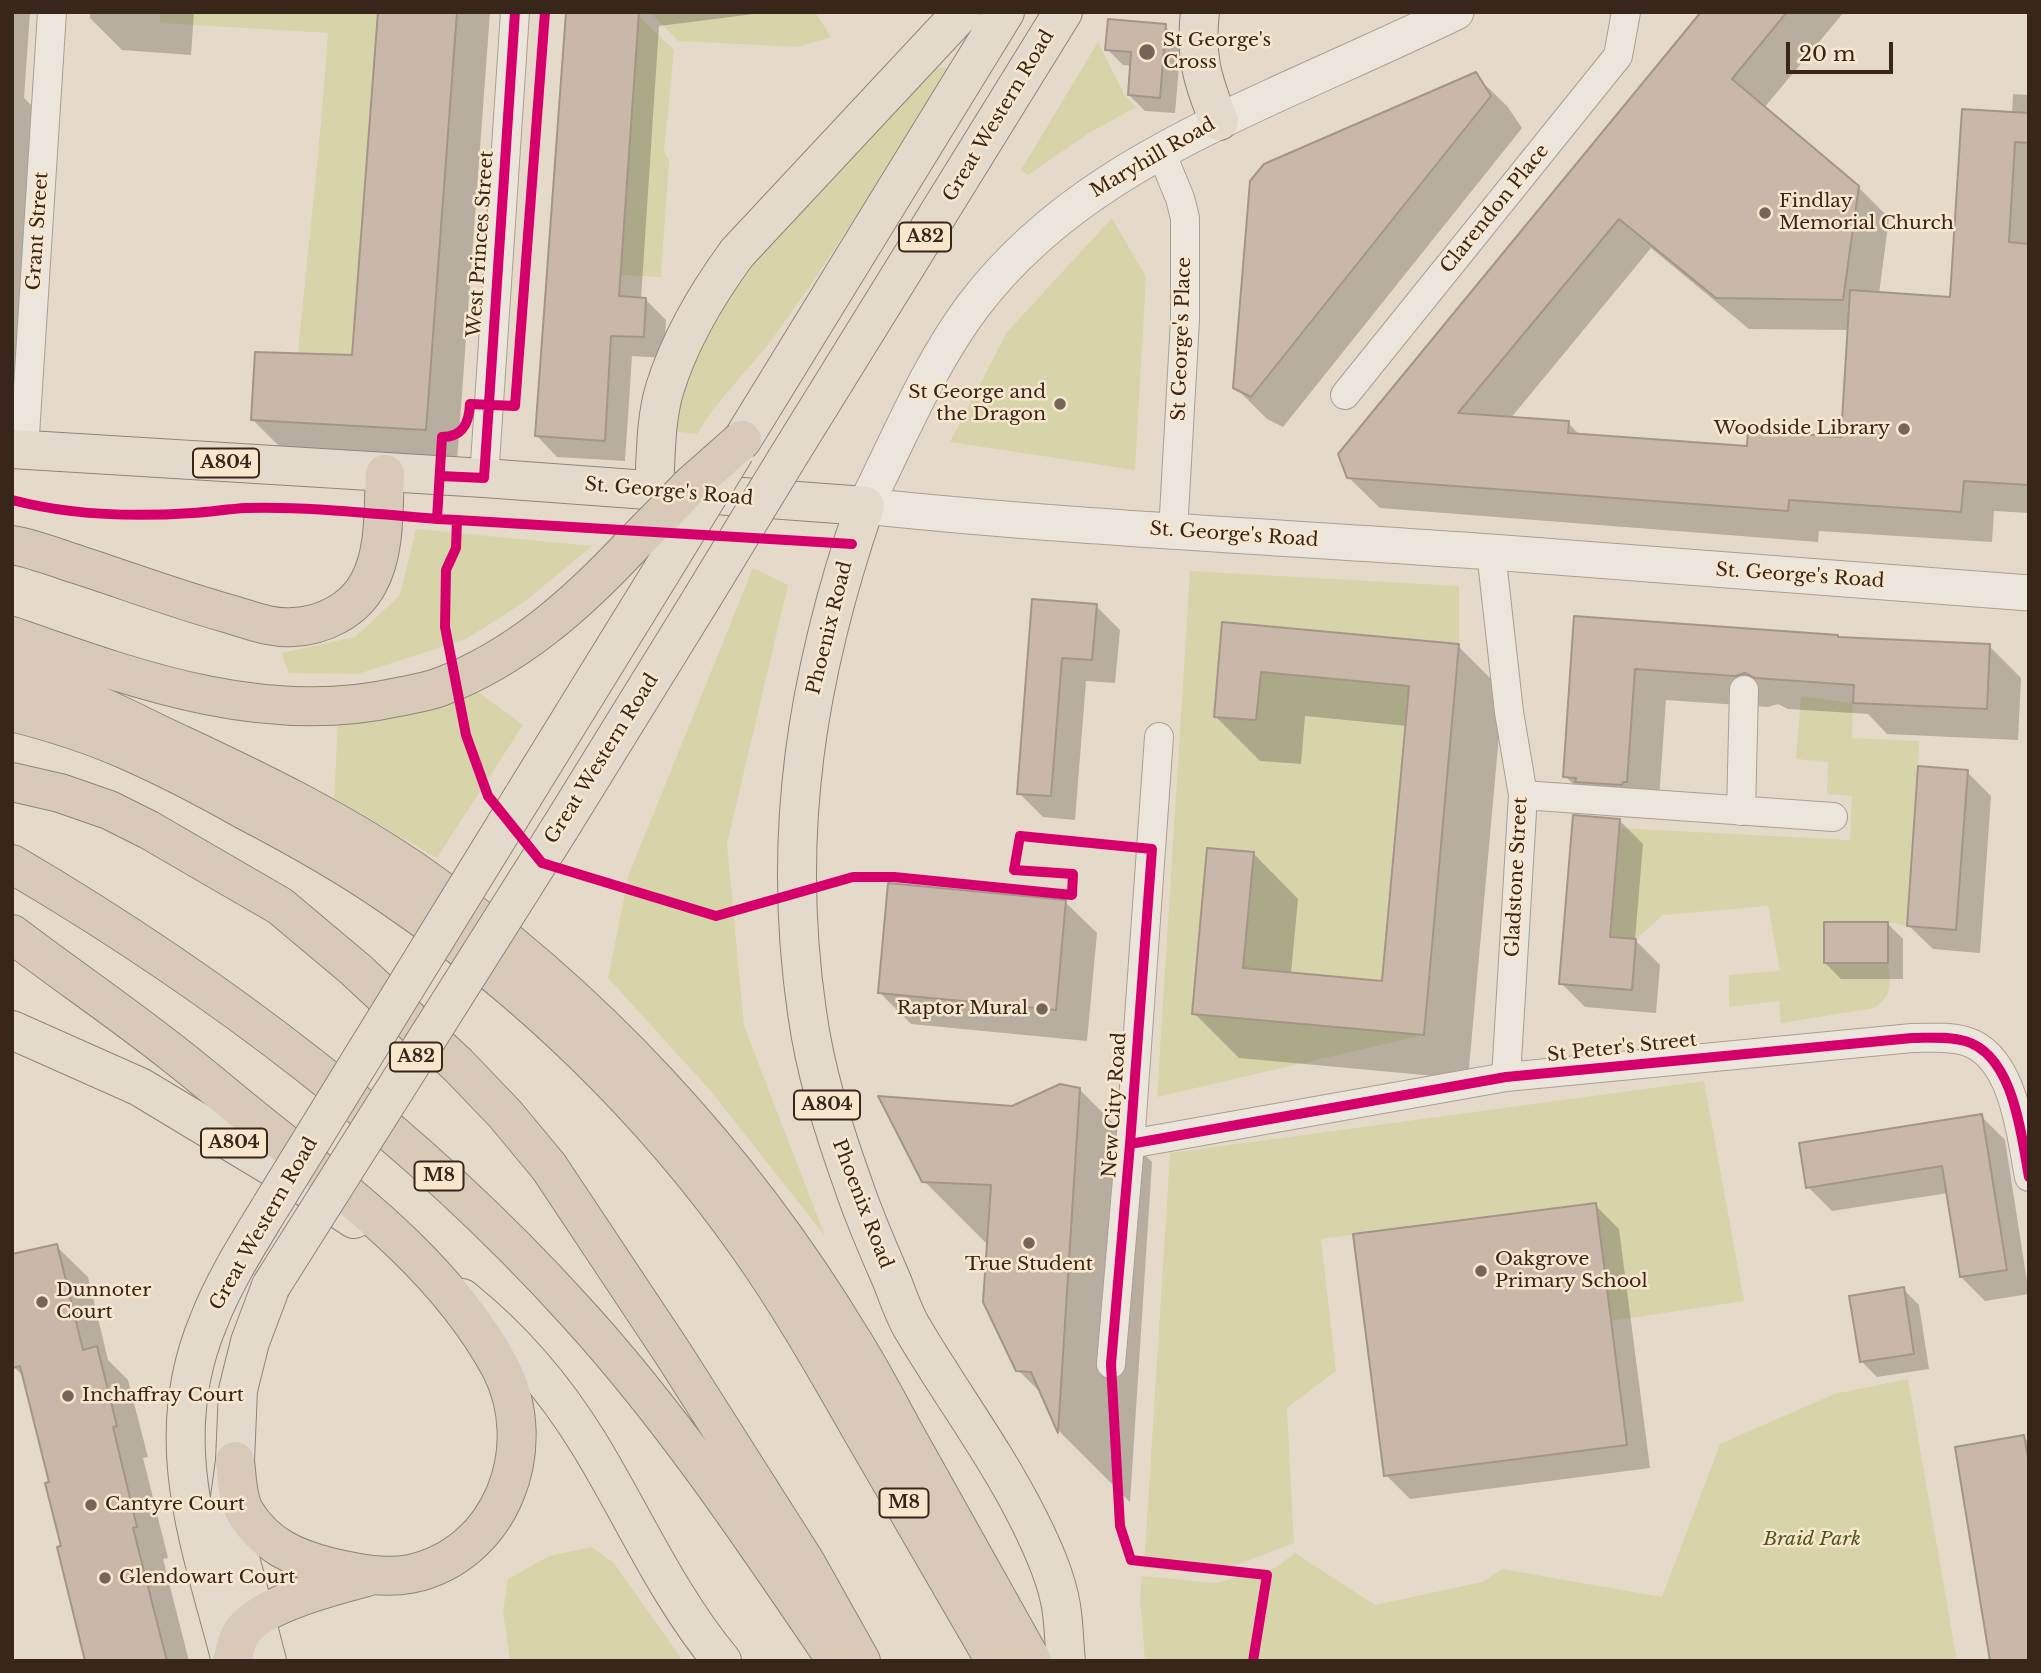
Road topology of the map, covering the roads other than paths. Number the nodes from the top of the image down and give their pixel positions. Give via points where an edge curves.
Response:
1 (515, 12) edge
2 (962, 12) edge
3 (1005, 12) edge
4 (1063, 12) edge
5 (1200, 12) edge
6 (1457, 12) edge
7 (1626, 12) edge
8 (51, 23) edge
9 (1219, 121) junction
10 (1160, 150) junction
11 (1345, 395) dead end
12 (742, 440) junction
13 (18, 449) edge
14 (385, 474) junction
15 (484, 478) junction
16 (654, 491) junction
17 (865, 506) junction
18 (1173, 532) junction
19 (12, 545) edge
20 (1490, 552) junction
21 (2029, 593) edge
22 (12, 636) edge
23 (12, 674) edge
24 (1744, 690) dead end
25 (12, 712) edge
26 (1159, 737) dead end
27 (12, 782) edge
28 (1523, 795) junction
29 (1741, 811) junction
30 (1833, 817) dead end
31 (12, 864) edge
32 (12, 934) edge
33 (12, 1030) edge
34 (1506, 1077) junction
35 (2024, 1128) edge
36 (1130, 1144) junction
37 (2029, 1177) edge
38 (441, 1282) junction
39 (1111, 1364) dead end
40 (235, 1461) junction
41 (371, 1576) junction
42 (245, 1644) edge
43 (722, 1661) edge
44 (836, 1661) edge
45 (862, 1661) edge
46 (995, 1661) edge
47 (1032, 1661) edge
48 (1066, 1661) edge

1 - 15 street, West Princes Street
2 - 16 main road via 721,275 685,339 665,389
3 - 12 main road, Great Western Road / A82
4 - 40 main road, Great Western Road / A82, bridge via 560,828 271,1286 238,1390
5 - 9 main road via 1204,86
6 - 9 street, Maryhill Road
7 - 11 street, Clarendon Place via 1618,56
8 - 13 street, Grant Street
9 - 10 street, Maryhill Road
10 - 17 street, Maryhill Road via 1050,223 999,273 934,367
10 - 18 street, St George's Place via 1185,218 1185,320
12 - 22 highway, bridge via 691,485 591,589 491,663 437,688 319,708 248,704 178,691
12 - 42 main road, Great Western Road / A82, bridge via 234,1267 206,1325 188,1391 190,1504 200,1549
13 - 14 main road, A804
14 - 15 main road, St. George's Road / A804
14 - 19 highway via 379,550 369,582 343,612 320,623 277,627 259,623
15 - 16 main road, St. George's Road / A804
16 - 17 main road, St. George's Road / A804
17 - 18 street, St. George's Road
17 - 48 main road, Phoenix Road / A804 via 836,595 802,760 796,883 807,1014 830,1114 866,1221 910,1323 979,1430 1044,1549 1060,1604
18 - 20 street, St. George's Road
20 - 21 street, St. George's Road
20 - 28 street, Gladstone Street
23 - 47 highway via 70,693 255,779 390,856 471,913 618,1042 691,1118 803,1265 852,1340
24 - 29 street
25 - 46 highway, M8 via 124,749 347,867 459,946 535,1009 638,1107 750,1248 813,1346
26 - 36 street, New City Road
27 - 45 highway via 109,810 280,906 458,1065 549,1167 806,1563
28 - 29 street
28 - 34 street, Gladstone Street
29 - 30 street
31 - 44 highway, M8 via 206,987 358,1105 503,1236 577,1312 646,1395
32 - 38 highway via 174,1054 359,1202
33 - 38 main road, A804 via 140,1087 208,1126 350,1216
34 - 35 street, St Peter's Street via 1949,1038 1969,1042 1987,1053 2004,1075
34 - 36 street, St Peter's Street
35 - 37 street, St Peter's Street
36 - 39 street, New City Road
38 - 41 highway via 481,1336 511,1392 516,1417 513,1469 499,1509 460,1553 425,1570
38 - 43 main road, A804 via 501,1332 561,1401 678,1599
40 - 41 highway via 243,1509 266,1539 301,1559
40 - 42 main road, Great Western Road / A82 via 228,1512
41 - 42 highway via 305,1594

